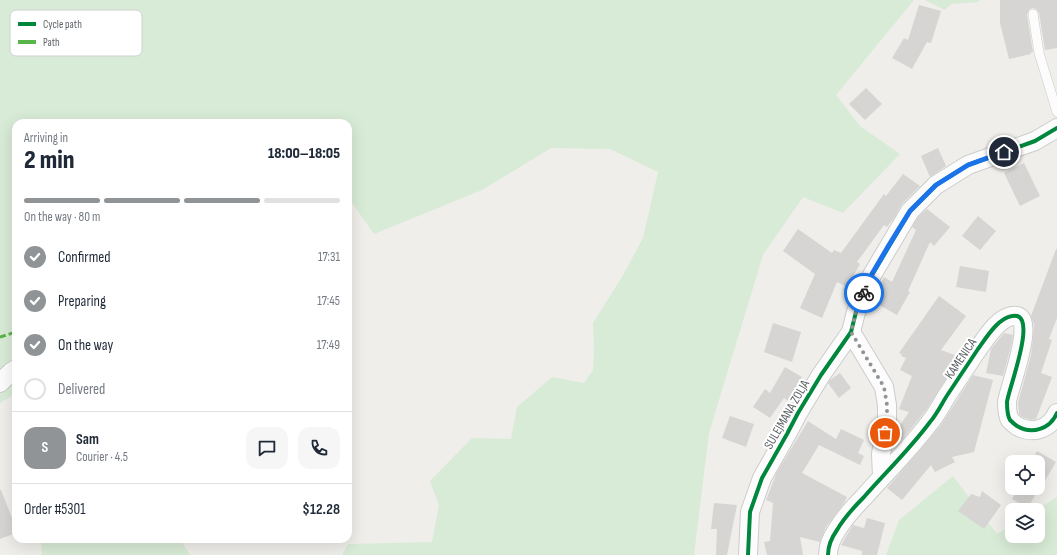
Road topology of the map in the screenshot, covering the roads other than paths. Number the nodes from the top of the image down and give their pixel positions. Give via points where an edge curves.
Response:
1 (1034, 14) dead end
2 (1057, 112) edge
3 (1057, 128) edge
4 (851, 332) junction
5 (12, 371) edge
6 (0, 383) edge
7 (1057, 413) edge
8 (882, 476) junction
9 (748, 555) edge
10 (828, 555) edge

1 - 2 lane via 1039,53
3 - 4 street, SULEJMANA ZOLJA via 1035,141 968,165 936,185 910,211 872,274 856,312
4 - 8 street via 884,387 887,420 881,454
4 - 9 street, SULEJMANA ZOLJA via 821,375 762,478 750,512
5 - 6 street
7 - 8 street, KAMENICA via 1050,423 1039,430 1021,428 1009,419 1007,401 1022,345 1023,324 1021,317 1009,316 991,330 931,421
8 - 10 street, KAMENICA via 837,529 831,539

